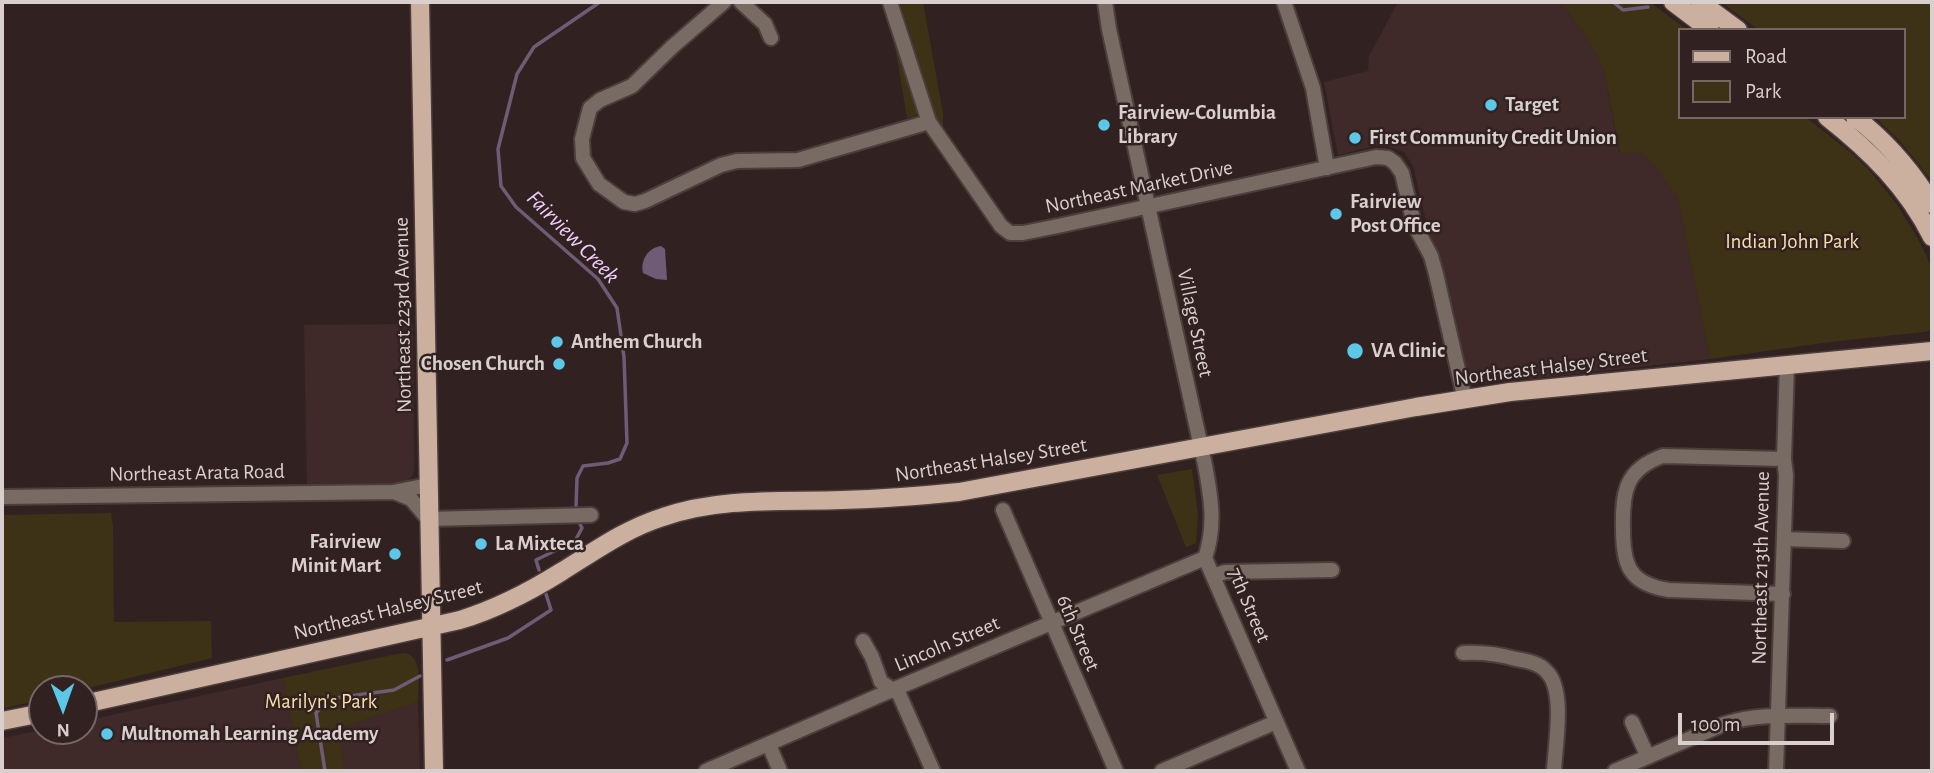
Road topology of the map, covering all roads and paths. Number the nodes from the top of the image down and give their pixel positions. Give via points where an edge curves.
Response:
1 (419, 2) edge
2 (724, 2) edge
3 (741, 2) edge
4 (890, 2) edge
5 (1105, 2) edge
6 (1284, 2) edge
7 (1673, 2) edge
8 (1700, 2) edge
9 (1707, 28) edge
10 (1735, 28) edge
11 (771, 38) dead end
12 (1829, 119) edge
13 (1858, 119) edge
14 (929, 122) junction
15 (1327, 168) junction
16 (1932, 204) edge
17 (1149, 207) junction
18 (1932, 237) edge
19 (1932, 351) edge
20 (1787, 365) junction
21 (1465, 400) junction
22 (1201, 448) junction
23 (1784, 459) junction
24 (428, 485) junction
25 (393, 492) junction
26 (2, 496) edge
27 (1003, 510) dead end
28 (591, 515) dead end
29 (428, 519) junction
30 (1784, 538) junction
31 (1843, 541) dead end
32 (1205, 558) junction
33 (1332, 570) dead end
34 (1213, 576) junction
35 (1783, 594) junction
36 (1051, 623) junction
37 (431, 627) junction
38 (863, 641) dead end
39 (1463, 653) dead end
40 (892, 690) junction
41 (98, 701) edge
42 (28, 716) edge
43 (1778, 716) junction
44 (1830, 716) dead end
45 (2, 721) edge
46 (1276, 722) junction
47 (1632, 722) dead end
48 (769, 745) junction
49 (1648, 757) junction
50 (434, 771) edge
51 (706, 771) edge
52 (780, 771) edge
53 (933, 771) edge
54 (1116, 771) edge
55 (1162, 771) edge
56 (1298, 771) edge
57 (1554, 771) edge
58 (1615, 771) edge
59 (1776, 771) edge

1 - 24 main road, Northeast 223rd Avenue
2 - 14 street via 632,86 590,108 582,139 583,158 600,184 624,202 645,201 721,165 798,160
3 - 11 street via 765,24
4 - 14 street
5 - 17 street, Village Street
6 - 15 street via 1313,88
7 - 9 main road
8 - 10 main road
12 - 18 main road via 1887,170
13 - 16 main road via 1905,165
14 - 17 street, Northeast Market Drive via 1010,233
15 - 17 street, Northeast Market Drive
15 - 21 street, Northeast Market Drive via 1376,156 1388,158 1402,173 1414,224 1437,274
17 - 22 street, Village Street
19 - 20 main road, Northeast Halsey Street
20 - 21 main road, Northeast Halsey Street via 1560,386
20 - 23 street, Northeast 213th Avenue
21 - 22 main road, Northeast Halsey Street
22 - 32 street, 7th Street via 1212,512
22 - 37 main road, Northeast Halsey Street via 959,492 720,504 688,510 627,531 497,606
23 - 30 street, Northeast 213th Avenue
23 - 35 street via 1663,456 1631,478 1623,519 1626,564 1644,583 1669,590
24 - 25 street, Northeast Arata Road
24 - 29 main road, Northeast 223rd Avenue
25 - 26 street, Northeast Arata Road
25 - 29 street via 411,499
27 - 36 street, 6th Street
28 - 29 street
29 - 37 main road, Northeast 223rd Avenue
30 - 31 street
30 - 35 street, Northeast 213th Avenue
32 - 34 street, 7th Street
32 - 36 street, Lincoln Street
33 - 34 street
34 - 46 street, 7th Street
35 - 43 street, Northeast 213th Avenue
36 - 40 street, Lincoln Street
36 - 54 street, 6th Street
37 - 41 main road, Northeast Halsey Street
37 - 50 main road, Northeast 223rd Avenue
38 - 40 street via 881,682
39 - 57 street via 1527,661 1553,679 1557,705
40 - 48 street, Lincoln Street
40 - 53 street via 899,694
42 - 45 main road
43 - 44 street
43 - 49 street via 1724,724
43 - 59 street, Northeast 213th Avenue
46 - 55 street
46 - 56 street, 7th Street
47 - 49 street
48 - 51 street, Lincoln Street
48 - 52 street
49 - 58 street

